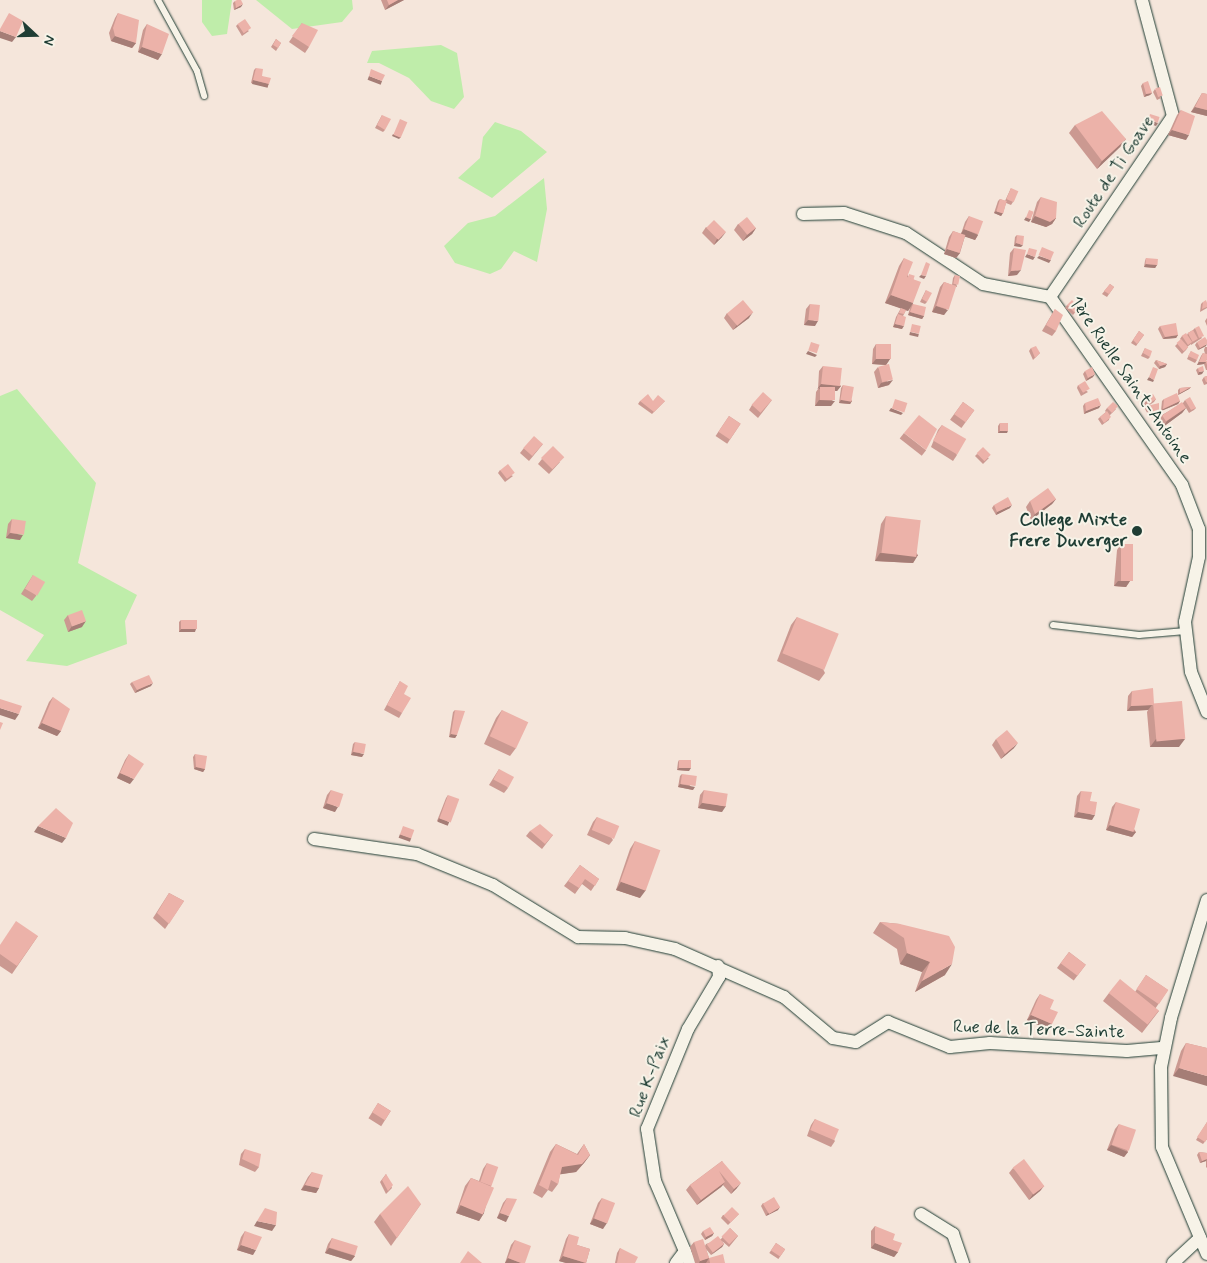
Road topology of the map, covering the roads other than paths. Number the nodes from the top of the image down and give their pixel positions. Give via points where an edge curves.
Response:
1 (158, 0) edge
2 (1142, 0) edge
3 (204, 96) dead end
4 (803, 214) dead end
5 (1050, 297) junction
6 (1203, 532) edge
7 (1203, 555) edge
8 (1053, 625) dead end
9 (1186, 631) junction
10 (1207, 712) edge
11 (314, 839) dead end
12 (1207, 900) edge
13 (718, 966) junction
14 (1164, 1048) junction
15 (921, 1214) dead end
16 (1202, 1235) edge
17 (685, 1251) junction
18 (1207, 1254) edge
19 (676, 1263) edge
20 (690, 1263) edge
21 (963, 1263) edge
22 (1173, 1263) edge

1 - 3 lane via 197,71
2 - 5 street, Route de Ti Goave via 1173,116
4 - 5 street, 1ère Ruelle Saint-Antoine via 844,213 906,233 984,284
5 - 6 street, 1ère Ruelle Saint-Antoine via 1182,485
6 - 7 street, 1ère Ruelle Saint-Antoine
7 - 9 street, 1ère Ruelle Saint-Antoine
8 - 9 lane via 1139,635
9 - 10 street, 1ère Ruelle Saint-Antoine via 1191,672
11 - 13 street, Rue de la Terre-Sainte via 417,854 493,885 578,937 625,938 675,949
12 - 14 street
13 - 14 street, Rue de la Terre-Sainte via 784,997 833,1038 856,1042 888,1022 950,1047 990,1043 1127,1051
13 - 17 street, Rue K-Paix via 719,978 688,1029 647,1129 655,1181
14 - 16 street via 1162,1147
15 - 21 street via 953,1234
16 - 18 street
16 - 22 street via 1183,1249
17 - 19 street
17 - 20 street, Rue K-Paix

